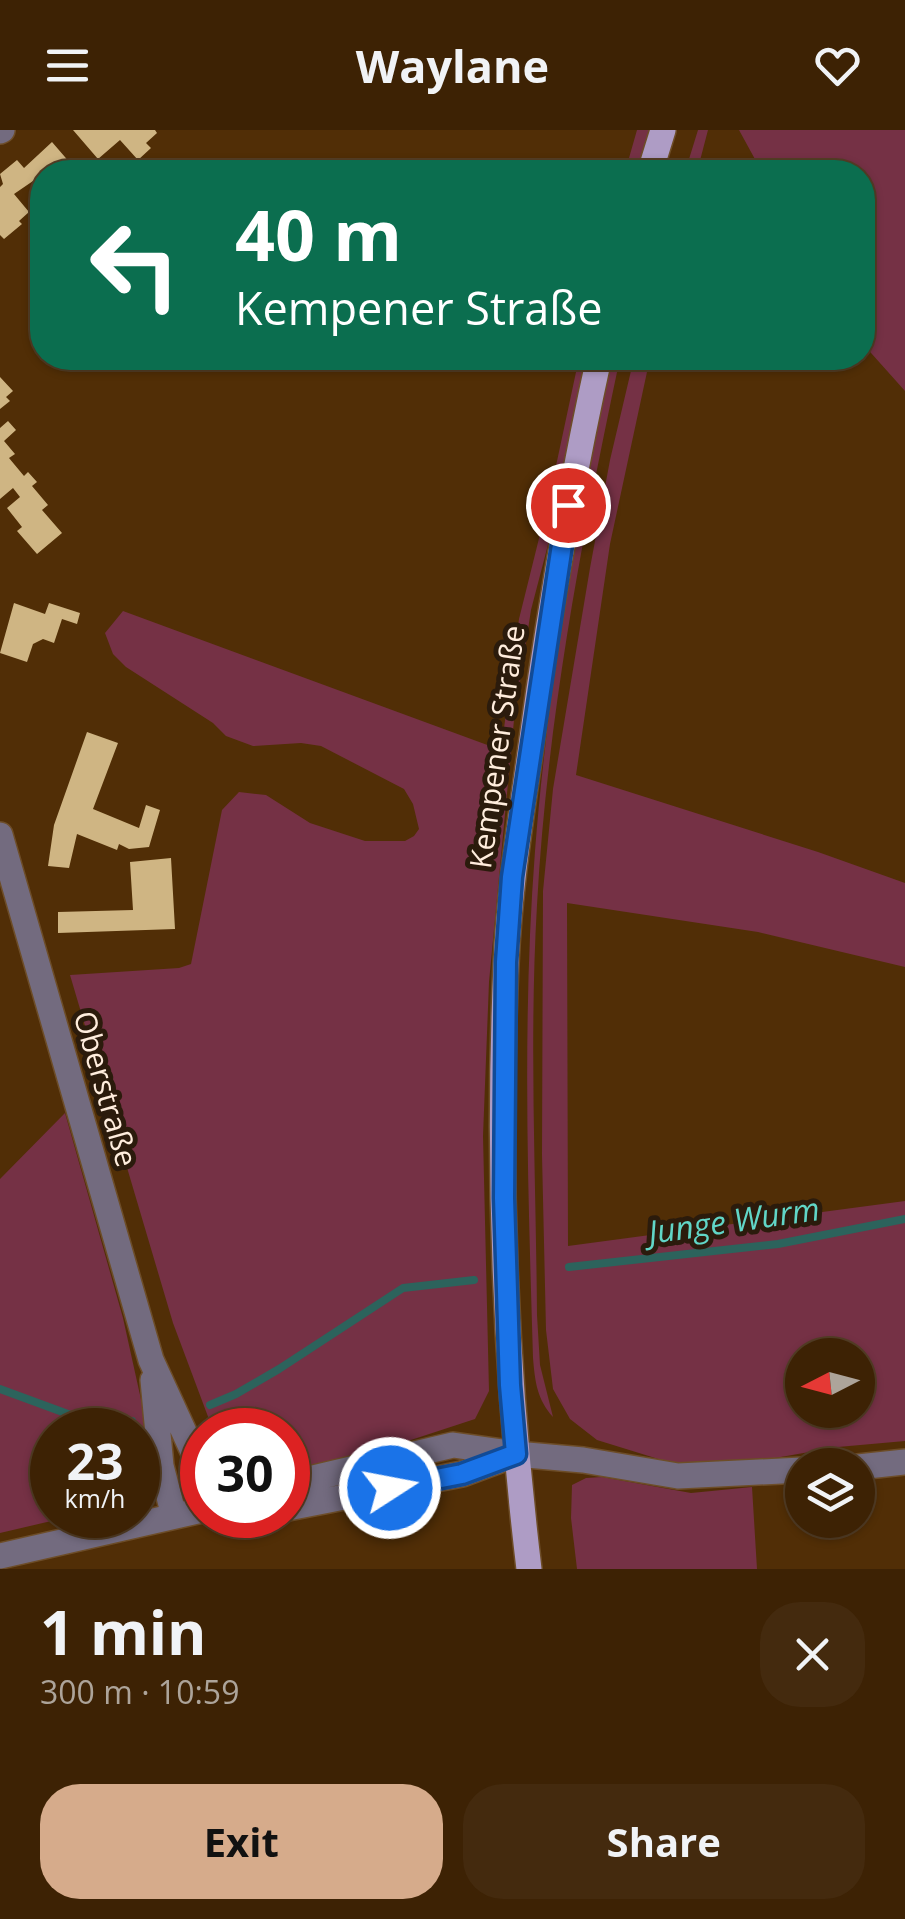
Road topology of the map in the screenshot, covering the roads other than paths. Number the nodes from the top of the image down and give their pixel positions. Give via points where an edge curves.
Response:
1 (663, 130) edge
2 (654, 160) edge
3 (596, 370) edge
4 (0, 835) edge
5 (151, 1360) junction
6 (180, 1423) edge
7 (516, 1454) junction
8 (905, 1462) edge
9 (875, 1465) edge
10 (785, 1471) edge
11 (310, 1479) edge
12 (310, 1504) edge
13 (180, 1515) edge
14 (174, 1516) junction
15 (0, 1556) edge
16 (529, 1569) edge

1 - 2 main road
3 - 7 main road, Kempener Straße via 550,612 512,877 504,1198
4 - 5 street, Oberstraße
5 - 6 street, Oberstraße
5 - 14 street, Oberstraße
7 - 10 street via 689,1476
7 - 11 street via 452,1445
7 - 12 street via 462,1474
7 - 16 main road, Kempener Straße
8 - 9 street
13 - 14 street
14 - 15 street

